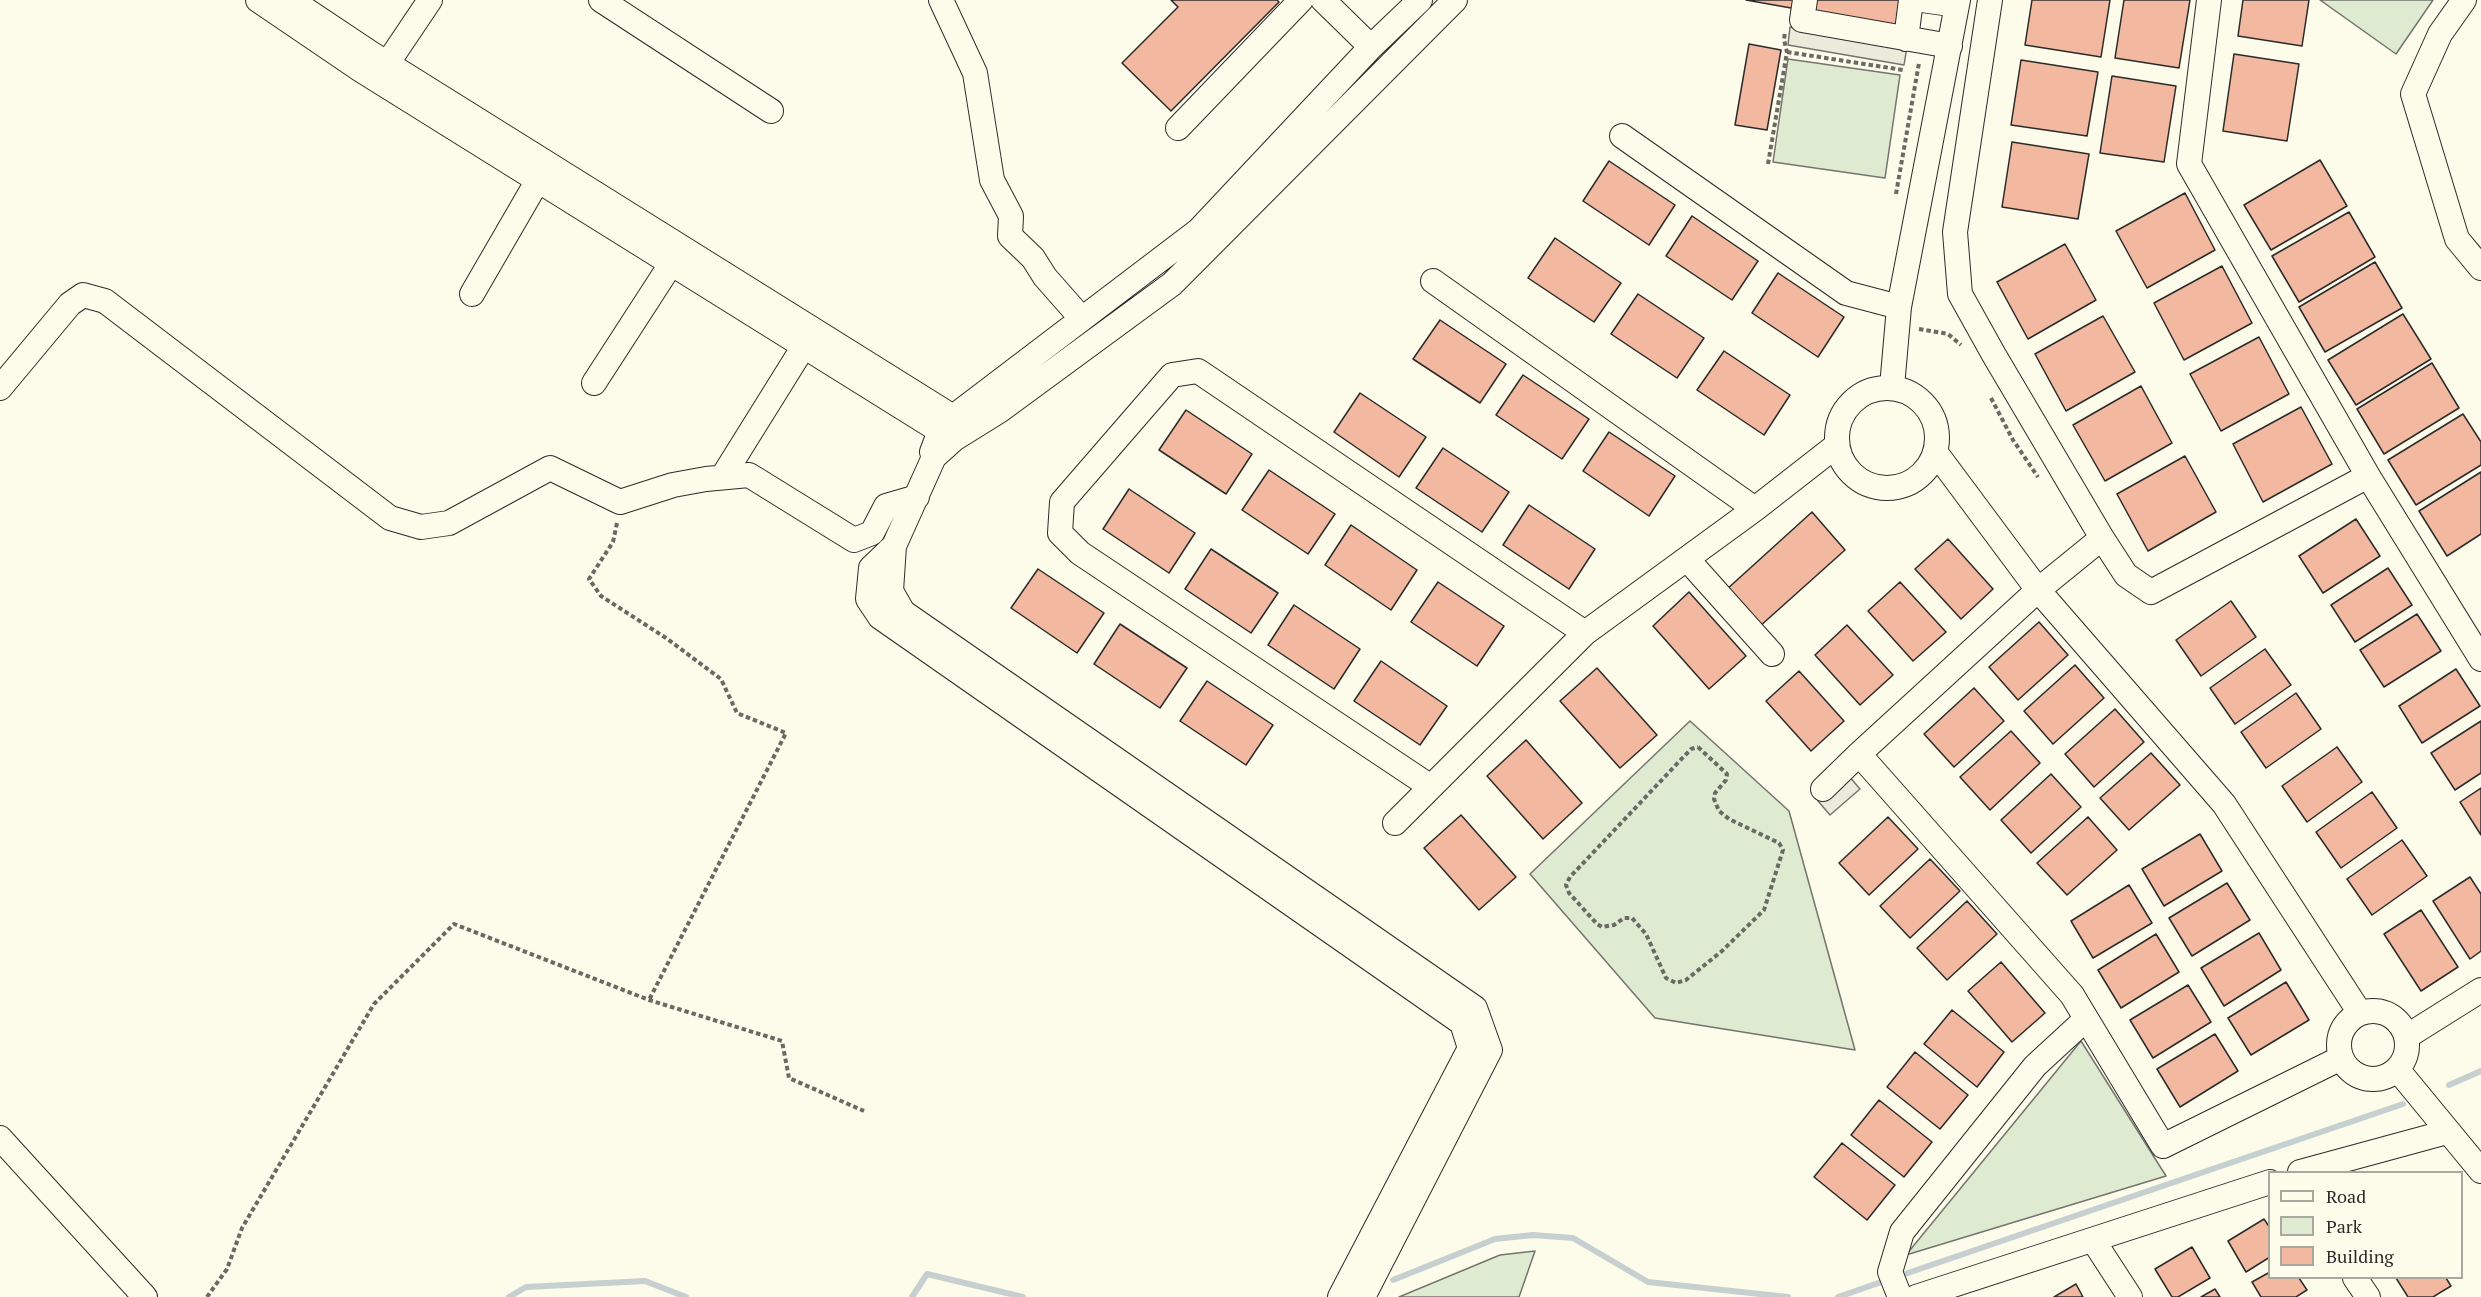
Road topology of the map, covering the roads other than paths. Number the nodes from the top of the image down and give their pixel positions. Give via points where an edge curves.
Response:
1 (258, 0) edge
2 (291, 0) edge
3 (430, 0) edge
4 (602, 0) edge
5 (941, 0) edge
6 (1301, 0) edge
7 (1323, 0) edge
8 (1420, 0) edge
9 (1455, 0) edge
10 (1911, 0) edge
11 (1922, 0) edge
12 (1990, 0) edge
13 (2208, 0) edge
14 (2464, 0) edge
15 (1958, 2) edge
16 (1797, 15) edge
17 (1914, 41) junction
18 (1950, 46) junction
19 (1371, 47) junction
20 (387, 64) junction
21 (771, 111) dead end
22 (1178, 128) dead end
23 (1622, 136) dead end
24 (538, 180) junction
25 (671, 264) junction
26 (2481, 268) edge
27 (1433, 281) dead end
28 (472, 294) dead end
29 (1898, 317) junction
30 (1082, 319) junction
31 (804, 346) junction
32 (594, 383) dead end
33 (1892, 387) junction
34 (0, 388) edge
35 (947, 424) junction
36 (1837, 445) junction
37 (1936, 453) junction
38 (934, 457) junction
39 (723, 476) junction
40 (2368, 476) junction
41 (917, 497) junction
42 (1755, 509) junction
43 (2102, 538) junction
44 (894, 546) junction
45 (1687, 559) junction
46 (2038, 590) junction
47 (1585, 633) junction
48 (1772, 654) dead end
49 (2481, 659) edge
50 (1859, 754) junction
51 (1431, 787) junction
52 (1823, 789) dead end
53 (1395, 823) dead end
54 (2481, 990) edge
55 (2360, 1013) junction
56 (2086, 1019) junction
57 (2406, 1038) junction
58 (2342, 1058) junction
59 (2397, 1070) junction
60 (2447, 1132) junction
61 (0, 1138) edge
62 (2307, 1171) edge
63 (2481, 1172) edge
64 (2268, 1183) edge
65 (2093, 1240) junction
66 (2356, 1279) edge
67 (145, 1297) edge
68 (1340, 1297) edge
69 (1363, 1297) edge
70 (1900, 1297) edge
71 (1916, 1297) edge
72 (2130, 1297) edge
73 (2368, 1297) edge

1 - 24 street via 361,70
2 - 20 street
3 - 20 street
4 - 21 street
5 - 30 street via 975,73 992,180 1011,216 1010,236
6 - 22 street
7 - 19 street
8 - 19 street
9 - 38 street via 1172,284
10 - 17 street
11 - 15 street
12 - 43 street via 1954,232 1960,294
13 - 40 street via 2189,164
14 - 26 street via 2440,34 2413,94 2457,239
15 - 18 street
16 - 17 street
17 - 18 street
18 - 29 street
19 - 30 street via 1198,230
20 - 35 street
23 - 29 street via 1846,293
24 - 25 street
24 - 28 street
25 - 31 street
25 - 32 street
27 - 42 street
29 - 33 street
30 - 35 street
31 - 35 street
31 - 39 street
33 - 36 street via 1869,390 1850,403 1839,422
33 - 37 street via 1913,394 1930,409 1937,430
34 - 39 street via 70,304 83,296 95,297 390,518 421,527 449,523 550,468 620,502 673,485
35 - 38 street via 932,452
36 - 37 street via 1845,466 1861,482 1882,489 1905,485 1924,473
36 - 42 street
37 - 46 street
38 - 41 street
39 - 41 street via 749,475 854,540 872,533 886,506
40 - 43 street via 2151,592 2126,575
40 - 49 street
41 - 44 street
42 - 45 street
43 - 46 street
44 - 68 street via 871,568 868,599 880,617 1462,1023 1470,1048
44 - 69 street via 891,591 903,612 1475,1008 1490,1050
45 - 47 street
45 - 48 street
46 - 50 street
46 - 55 street via 2224,804
47 - 51 street
47 - 51 street via 1198,371 1172,375 1062,502 1060,533 1080,553
50 - 52 street
50 - 56 street via 2072,995
51 - 53 street
54 - 57 street
55 - 57 street via 2382,1011 2391,1015
55 - 58 street via 2351,1018 2340,1036
56 - 58 street via 2163,1146
56 - 70 street via 2035,1066 1902,1232 1890,1272
57 - 59 street via 2407,1052
58 - 59 street via 2347,1067 2366,1078 2388,1076
59 - 60 street
60 - 62 street
60 - 63 street
61 - 67 street
64 - 65 street
65 - 71 street
65 - 72 street
66 - 73 street

